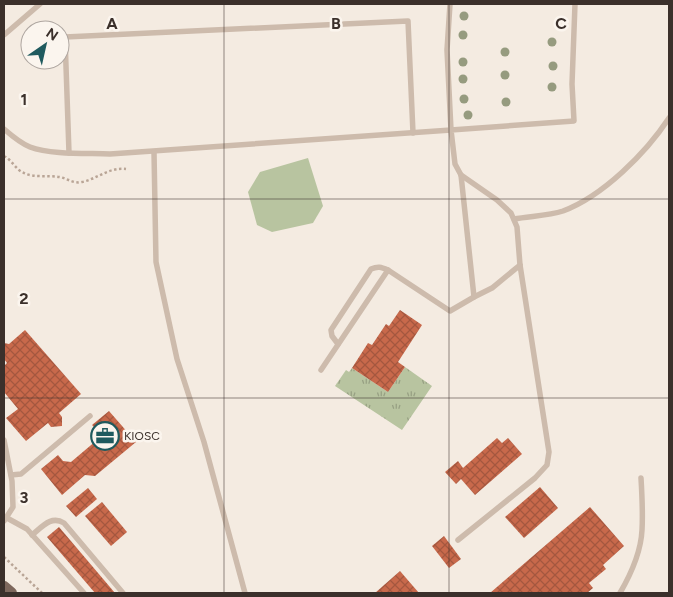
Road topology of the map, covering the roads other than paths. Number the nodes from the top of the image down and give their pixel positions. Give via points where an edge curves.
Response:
1 (40, 4) edge
2 (450, 4) edge
3 (575, 4) edge
4 (4, 35) edge
5 (669, 118) edge
6 (4, 130) edge
7 (451, 130) junction
8 (413, 133) junction
9 (154, 152) junction
10 (69, 153) junction
11 (461, 176) junction
12 (514, 219) junction
13 (520, 265) junction
14 (388, 270) junction
15 (474, 297) junction
16 (338, 344) junction
17 (321, 370) dead end
18 (90, 416) dead end
19 (4, 440) edge
20 (11, 475) junction
21 (641, 478) dead end
22 (5, 519) edge
23 (32, 535) junction
24 (458, 540) dead end
25 (4, 587) edge
26 (11, 593) edge
27 (84, 593) edge
28 (123, 593) edge
29 (244, 593) edge
30 (620, 593) edge

1 - 4 lane
2 - 7 lane via 447,50
3 - 7 lane via 574,121
5 - 12 lane via 656,138 631,164 579,204 561,212
6 - 10 lane via 32,148
7 - 8 lane
7 - 11 lane via 455,164
8 - 9 lane
8 - 10 lane via 408,22 65,37
9 - 10 lane
9 - 29 lane via 156,262 177,359 204,442
11 - 12 lane via 497,200
11 - 15 lane
12 - 13 lane
13 - 15 lane via 492,288
13 - 24 lane via 549,452 547,465
14 - 15 lane via 450,311
14 - 16 lane
14 - 16 lane via 382,267 371,269 332,330
16 - 17 lane
18 - 20 lane via 20,474
19 - 20 lane
20 - 22 lane via 13,507
21 - 30 lane via 642,531 638,553
22 - 23 lane via 27,529
23 - 27 lane
23 - 28 lane via 50,521 60,520
25 - 26 main road

